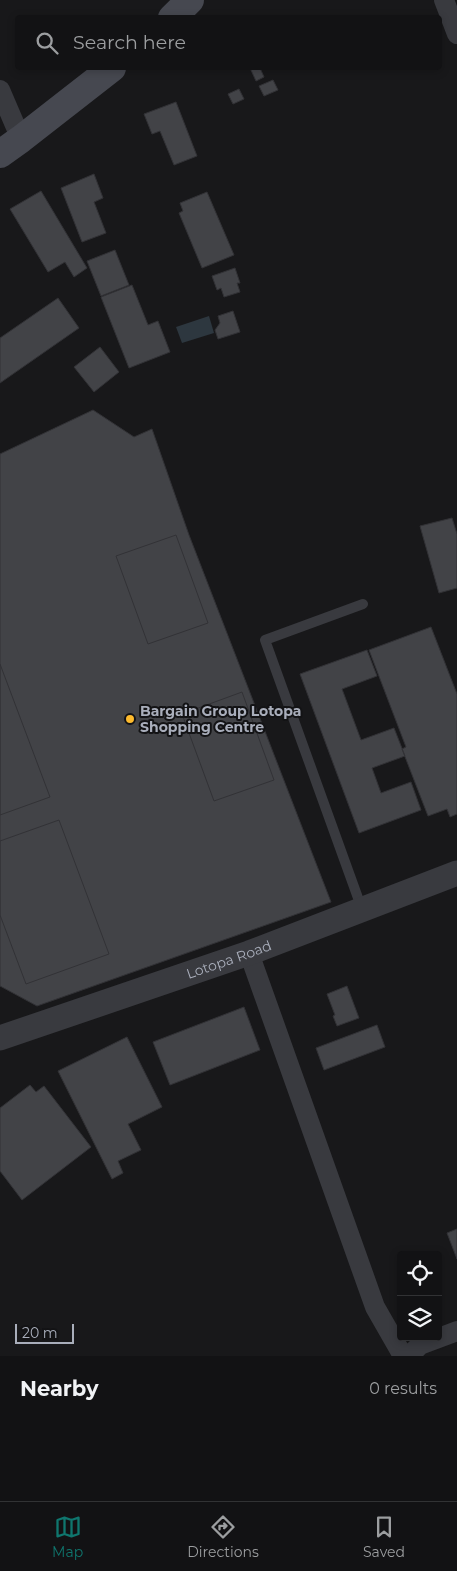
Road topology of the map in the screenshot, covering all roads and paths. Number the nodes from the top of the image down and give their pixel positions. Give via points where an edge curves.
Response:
1 (190, 0) edge
2 (444, 0) edge
3 (175, 15) edge
4 (457, 34) edge
5 (109, 70) edge
6 (0, 90) edge
7 (10, 147) edge
8 (363, 604) dead end
9 (457, 873) edge
10 (362, 910) junction
11 (249, 953) junction
12 (0, 1038) edge
13 (457, 1331) edge
14 (403, 1356) edge
15 (409, 1356) edge

1 - 3 main road
2 - 4 street
5 - 7 main road
6 - 7 street
8 - 10 lane via 265,640
9 - 10 street, Lotopa Road
10 - 11 street, Lotopa Road
11 - 12 street, Lotopa Road
11 - 14 street via 375,1307
13 - 15 street via 420,1345

